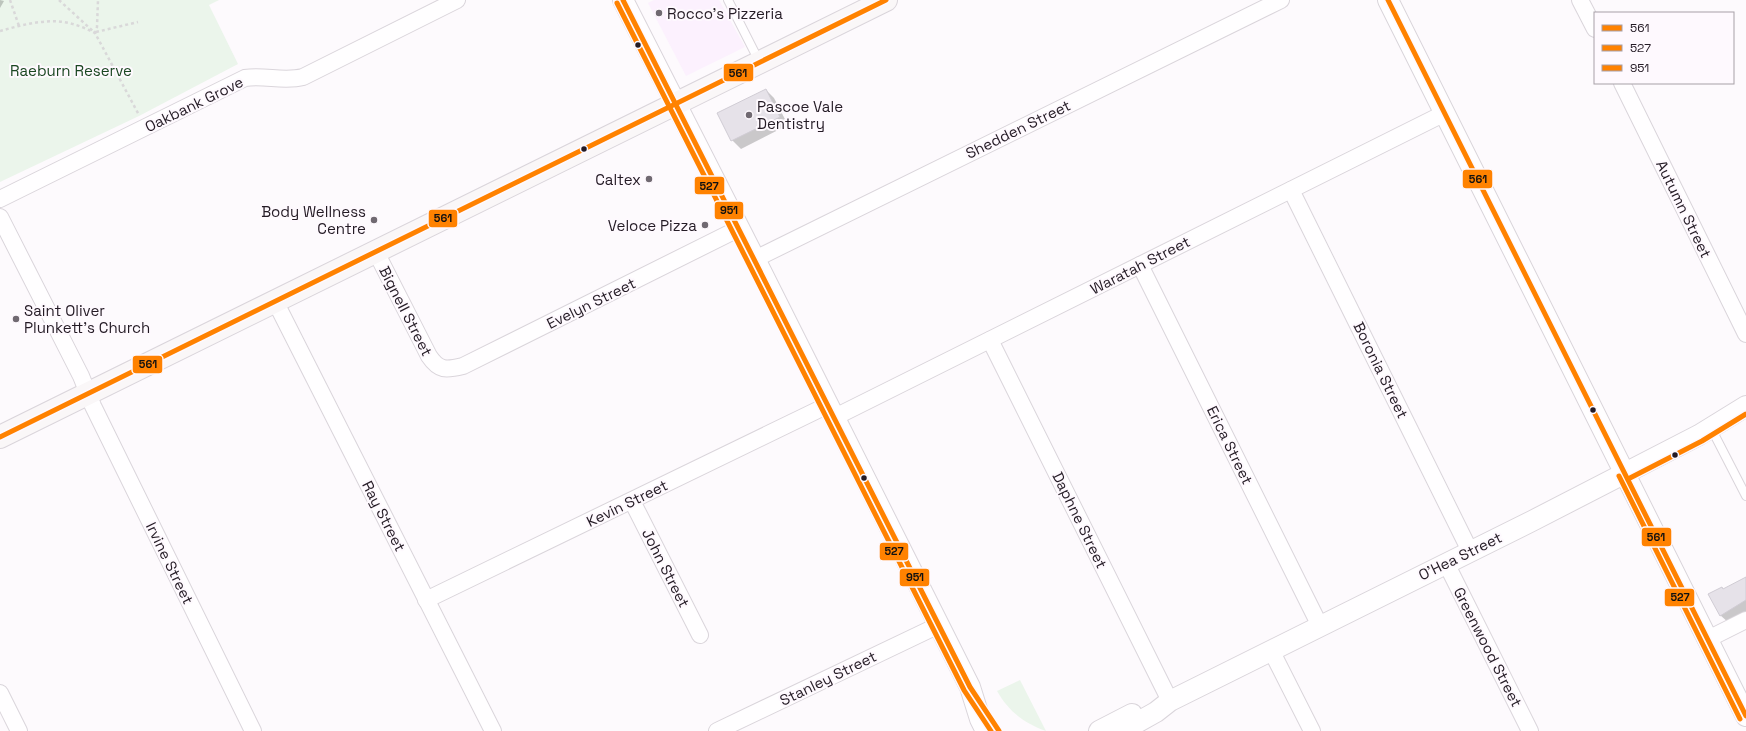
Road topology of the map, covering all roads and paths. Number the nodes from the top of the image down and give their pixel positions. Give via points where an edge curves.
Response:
1 (10, 0) edge
2 (59, 0) edge
3 (98, 0) edge
4 (457, 0) edge
5 (623, 0) edge
6 (728, 0) edge
7 (1281, 0) edge
8 (1388, 0) edge
9 (1580, 0) edge
10 (874, 3) edge
11 (138, 22) dead end
12 (20, 26) junction
13 (1594, 27) edge
14 (0, 31) edge
15 (95, 33) junction
16 (760, 62) junction
17 (1622, 84) edge
18 (676, 104) junction
19 (1445, 113) junction
20 (139, 116) dead end
21 (1291, 190) junction
22 (0, 199) edge
23 (0, 216) edge
24 (740, 228) junction
25 (376, 252) junction
26 (755, 259) junction
27 (1140, 265) junction
28 (275, 301) junction
29 (1746, 334) edge
30 (990, 340) junction
31 (439, 368) joint
32 (88, 394) junction
33 (1746, 406) edge
34 (832, 411) junction
35 (1711, 428) junction
36 (0, 437) edge
37 (1625, 473) junction
38 (1746, 496) edge
39 (632, 501) junction
40 (1470, 551) junction
41 (1446, 563) junction
42 (426, 600) junction
43 (1746, 620) edge
44 (939, 625) junction
45 (1320, 626) junction
46 (700, 635) dead end
47 (1708, 639) junction
48 (1271, 650) junction
49 (970, 687) junction
50 (0, 693) edge
51 (1170, 701) junction
52 (1746, 716) edge
53 (19, 731) edge
54 (253, 731) edge
55 (493, 731) edge
56 (717, 731) edge
57 (986, 731) edge
58 (999, 731) edge
59 (1099, 731) edge
60 (1122, 731) edge
61 (1312, 731) edge
62 (1530, 731) edge

1 - 12 path
2 - 15 path
3 - 15 path
4 - 22 street, Oakbank Grove via 303,77 286,80 245,78
5 - 18 street
6 - 16 lane
7 - 26 street, Shedden Street
8 - 19 street
9 - 13 street
10 - 16 main road
11 - 15 path
12 - 14 path
12 - 15 path via 68,22
15 - 20 path
16 - 18 main road
17 - 29 street, Autumn Street
18 - 24 street
18 - 25 main road
19 - 21 street, Waratah Street
19 - 37 street
21 - 27 street, Waratah Street
21 - 40 street, Boronia Street
23 - 32 street, Irvine Street
24 - 26 street
24 - 31 street, Evelyn Street via 463,366
25 - 28 main road
25 - 31 street, Bignell Street via 429,356
26 - 34 street
27 - 30 street, Waratah Street
27 - 45 street, Erica Street
28 - 32 main road
28 - 42 street, Ray Street
30 - 34 street, Waratah Street
30 - 51 street, Daphne Street
32 - 36 main road
32 - 54 street, Irvine Street
33 - 35 street, O'Hea Street
34 - 39 street, Kevin Street
34 - 44 street
35 - 37 street, O'Hea Street
35 - 38 lane
37 - 40 street, O'Hea Street
37 - 47 street
39 - 42 street, Kevin Street
39 - 46 street, John Street
40 - 41 street, O'Hea Street
41 - 45 street, O'Hea Street
41 - 62 street, Greenwood Street
42 - 55 street, Ray Street
43 - 47 street
44 - 49 street
44 - 56 street, Stanley Street
45 - 48 street, O'Hea Street
47 - 52 street
48 - 51 street, O'Hea Street
48 - 61 street
49 - 57 street
49 - 58 street
50 - 53 street
51 - 59 street, O'Hea Street via 1153,704
51 - 60 street, O'Hea Street

